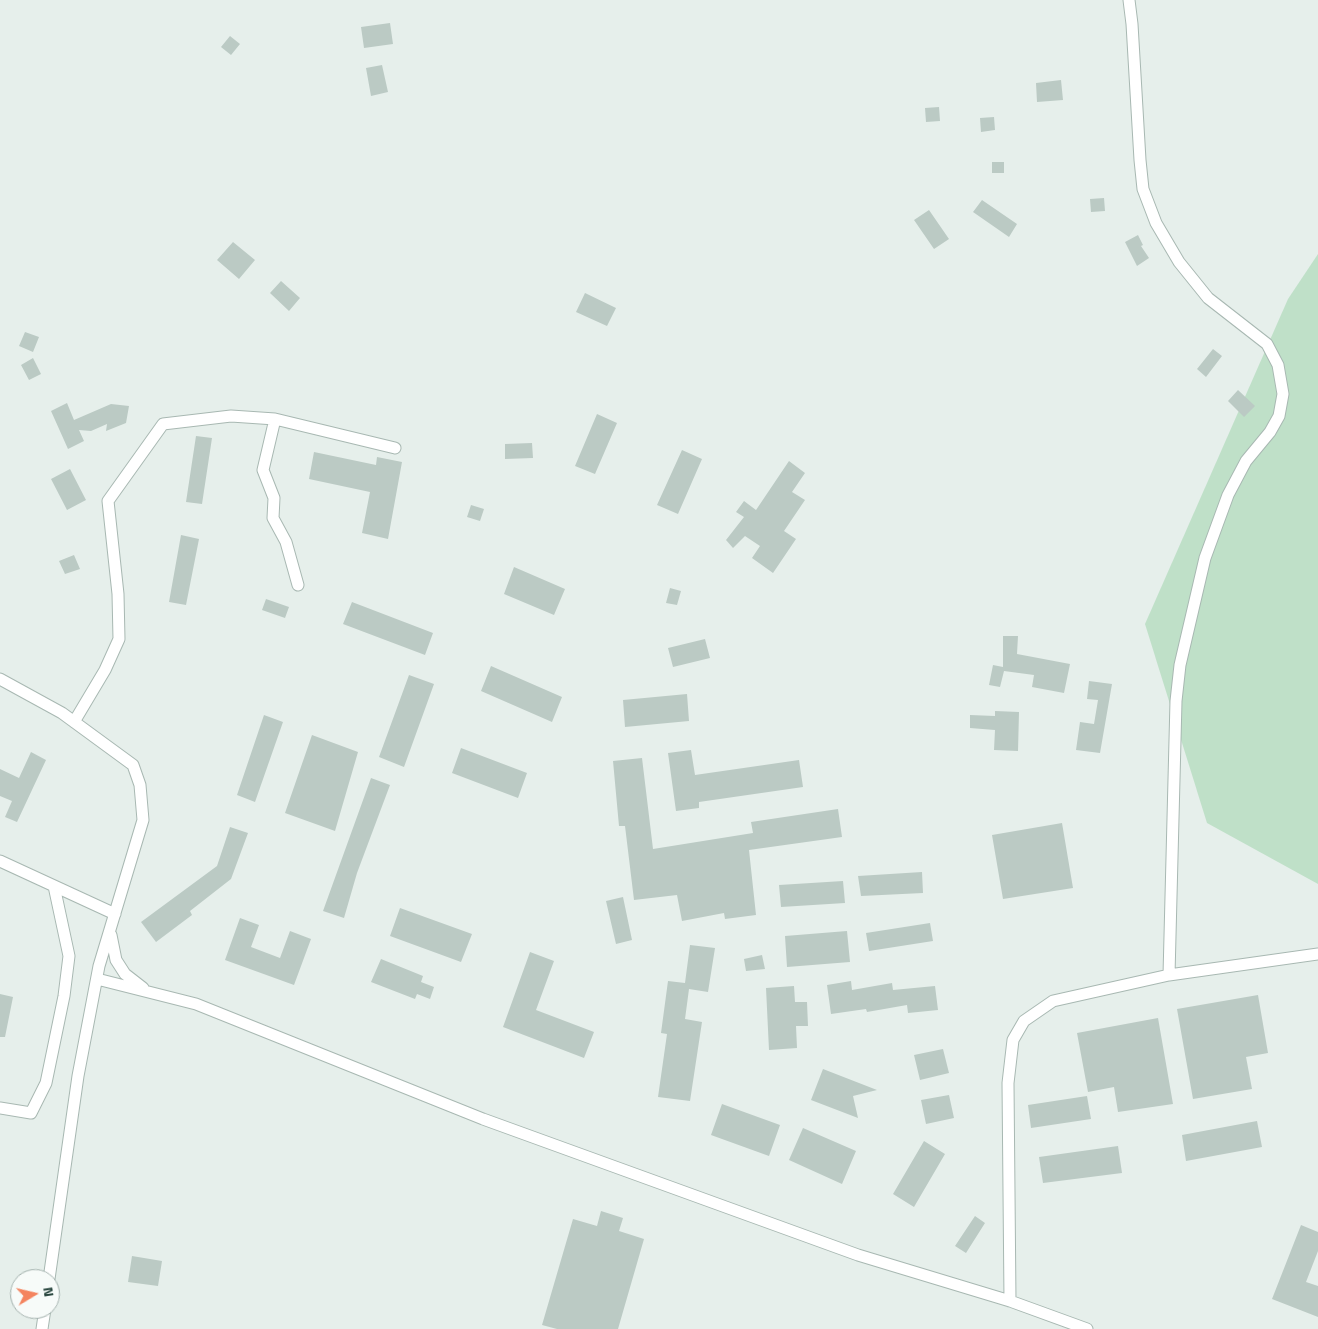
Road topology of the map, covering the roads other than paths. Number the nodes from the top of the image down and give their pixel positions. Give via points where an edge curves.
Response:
1 (1129, 0) edge
2 (275, 419) junction
3 (395, 448) dead end
4 (298, 585) dead end
5 (0, 679) edge
6 (74, 722) junction
7 (0, 861) edge
8 (54, 886) junction
9 (113, 920) junction
10 (1318, 954) edge
11 (1169, 975) junction
12 (97, 979) junction
13 (154, 993) junction
14 (0, 1108) edge
15 (50, 1269) edge
16 (1010, 1301) junction
17 (1087, 1329) edge

1 - 11 street via 1143,189 1156,223 1179,262 1208,298 1267,344 1278,365 1283,394 1279,416 1246,461 1228,495 1205,558 1180,665 1176,701
2 - 3 street
2 - 4 street via 263,470 274,498 273,518 286,542
2 - 6 street via 231,416 163,424 108,501 118,594 119,639
5 - 6 street via 62,712
6 - 9 street via 133,765 140,785 143,820
7 - 8 street
8 - 9 street
8 - 14 street via 69,956 46,1084 31,1113
9 - 12 street
9 - 13 street via 111,943 116,960 138,986
10 - 11 street
11 - 16 street via 1053,1001 1024,1021 1012,1040 1008,1083
12 - 13 street
12 - 15 street via 78,1076
13 - 16 street via 196,1004 483,1119 858,1255
16 - 17 street

